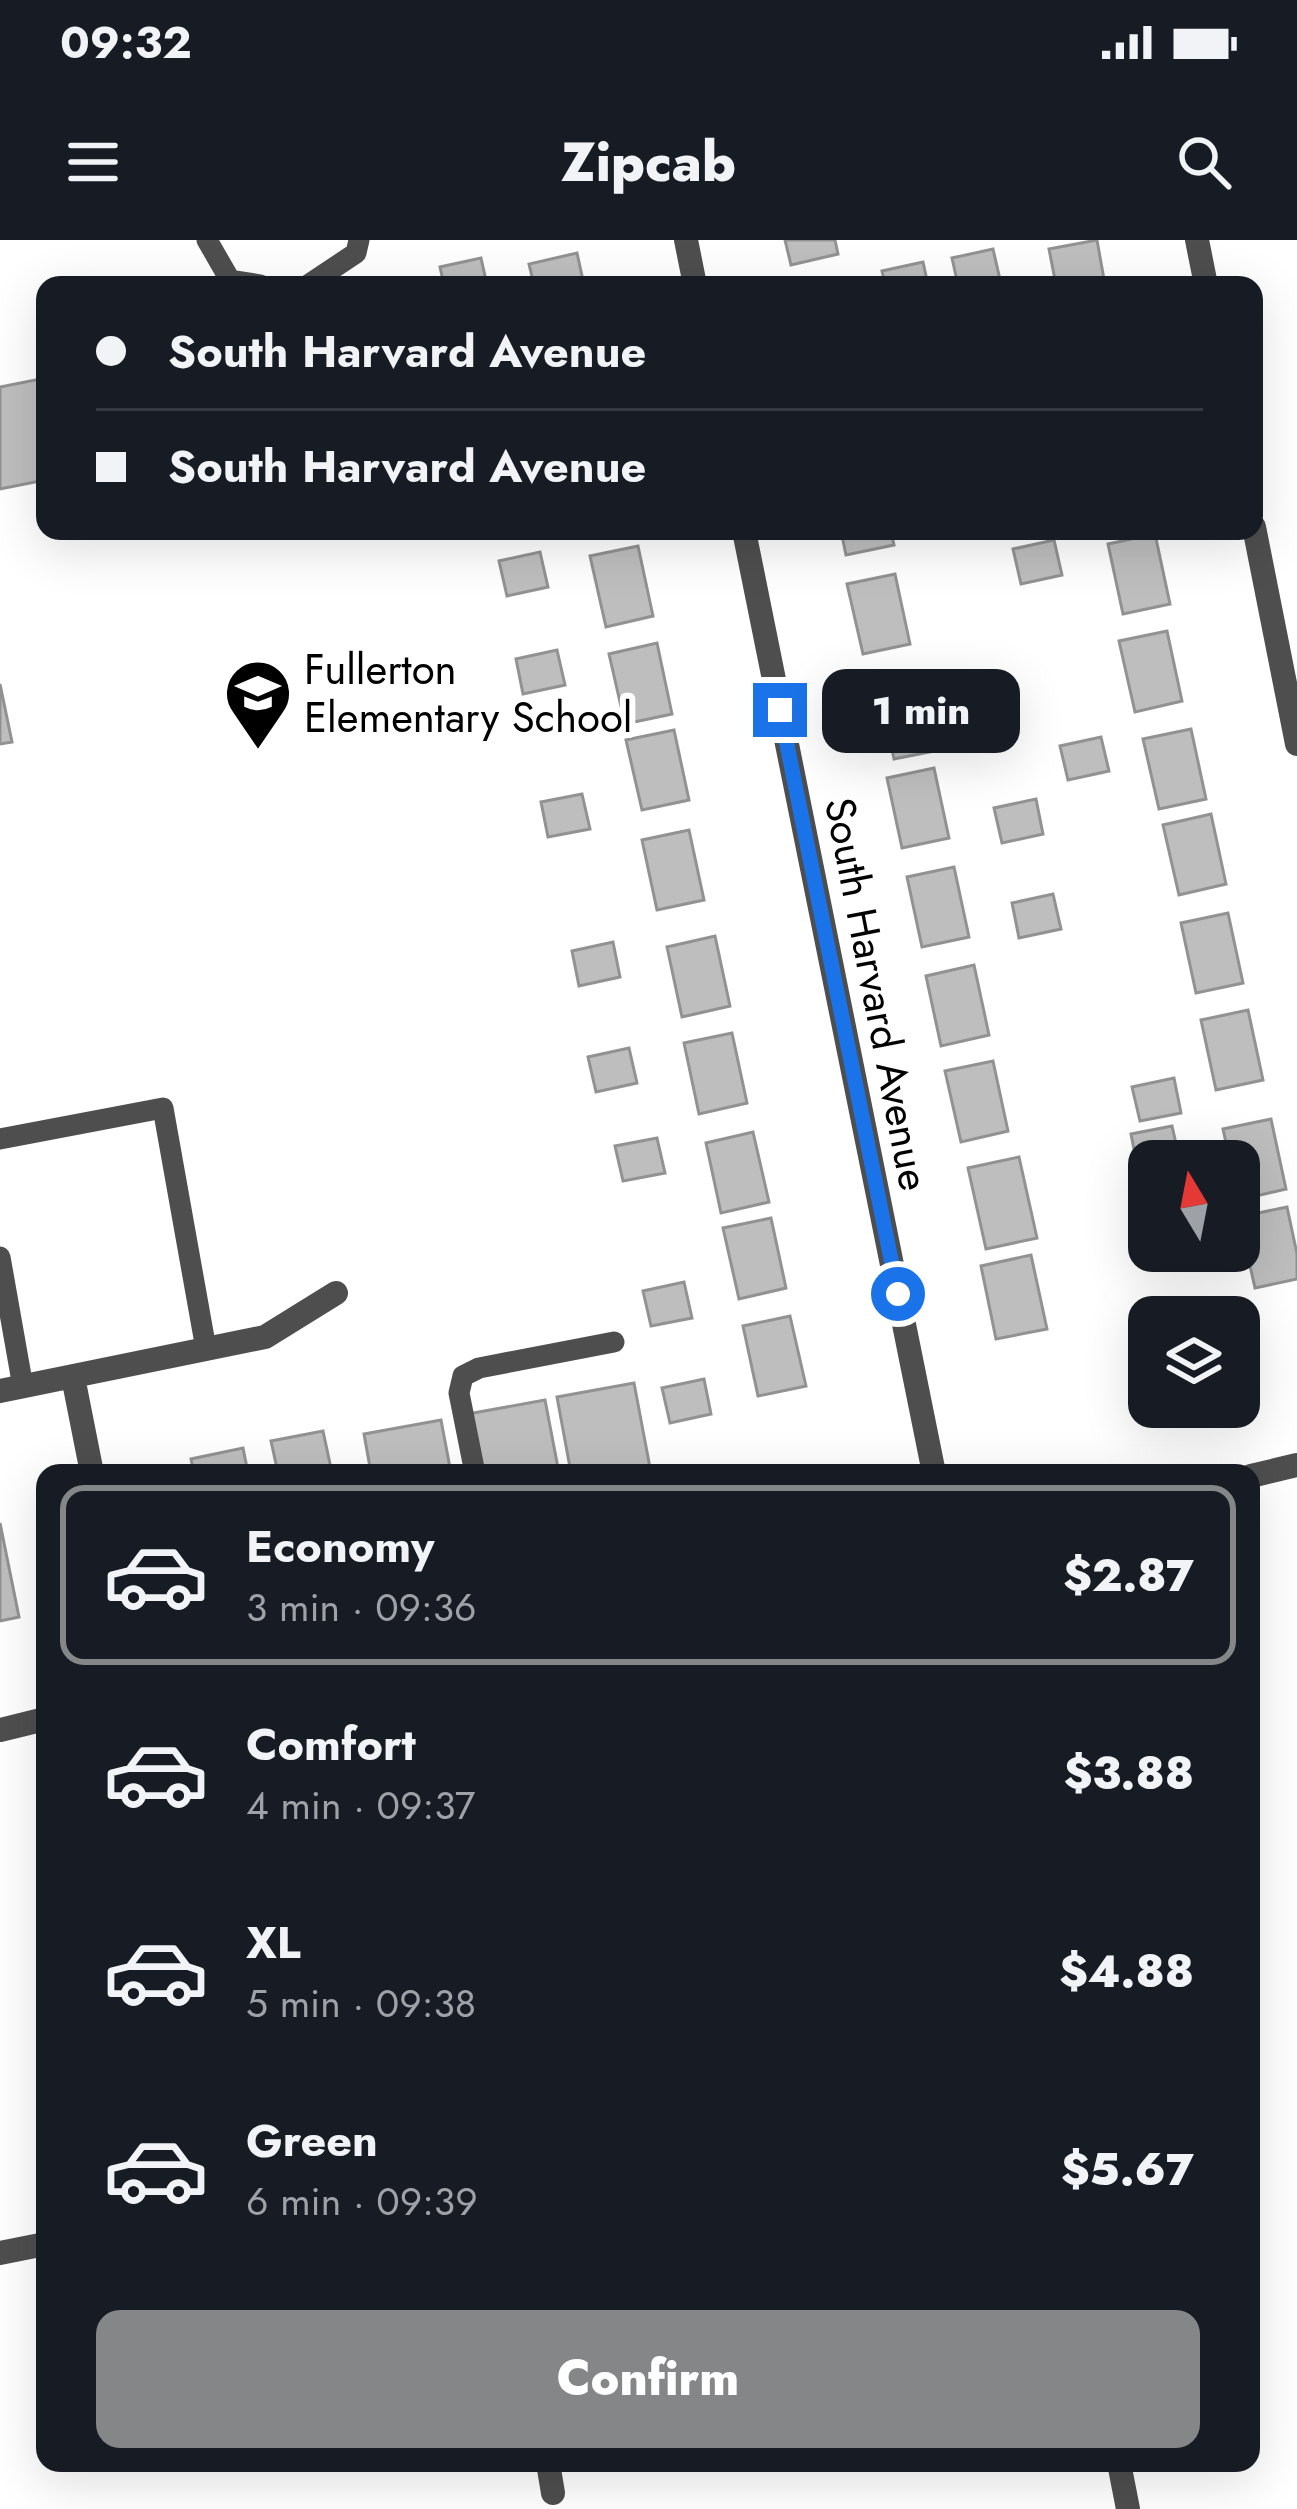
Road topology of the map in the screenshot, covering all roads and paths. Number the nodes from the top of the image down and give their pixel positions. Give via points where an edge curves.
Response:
1 (207, 240) edge
2 (359, 240) edge
3 (686, 240) edge
4 (1197, 240) edge
5 (228, 276) edge
6 (322, 276) edge
7 (692, 276) edge
8 (1204, 276) edge
9 (746, 540) edge
10 (1257, 540) edge
11 (1297, 744) edge
12 (0, 1139) edge
13 (0, 1257) edge
14 (336, 1293) dead end
15 (614, 1342) dead end
16 (206, 1349) junction
17 (73, 1377) junction
18 (12, 1389) edge
19 (90, 1464) edge
20 (473, 1464) edge
21 (932, 1464) edge
22 (1297, 1466) edge
23 (1260, 1474) edge
24 (36, 1721) edge
25 (0, 1730) edge
26 (36, 2246) edge
27 (0, 2253) edge
28 (549, 2472) edge
29 (1120, 2472) edge
30 (553, 2494) dead end
31 (1128, 2509) edge

1 - 5 lane
2 - 6 lane via 356,253
3 - 7 street
4 - 8 street
9 - 21 street, South Harvard Avenue
10 - 11 street
12 - 16 lane via 163,1108
13 - 18 lane
14 - 16 street via 265,1337
15 - 20 lane via 463,1376
16 - 17 street
17 - 18 street
17 - 19 street
22 - 23 street
24 - 25 street
26 - 27 street
28 - 30 street
29 - 31 street

